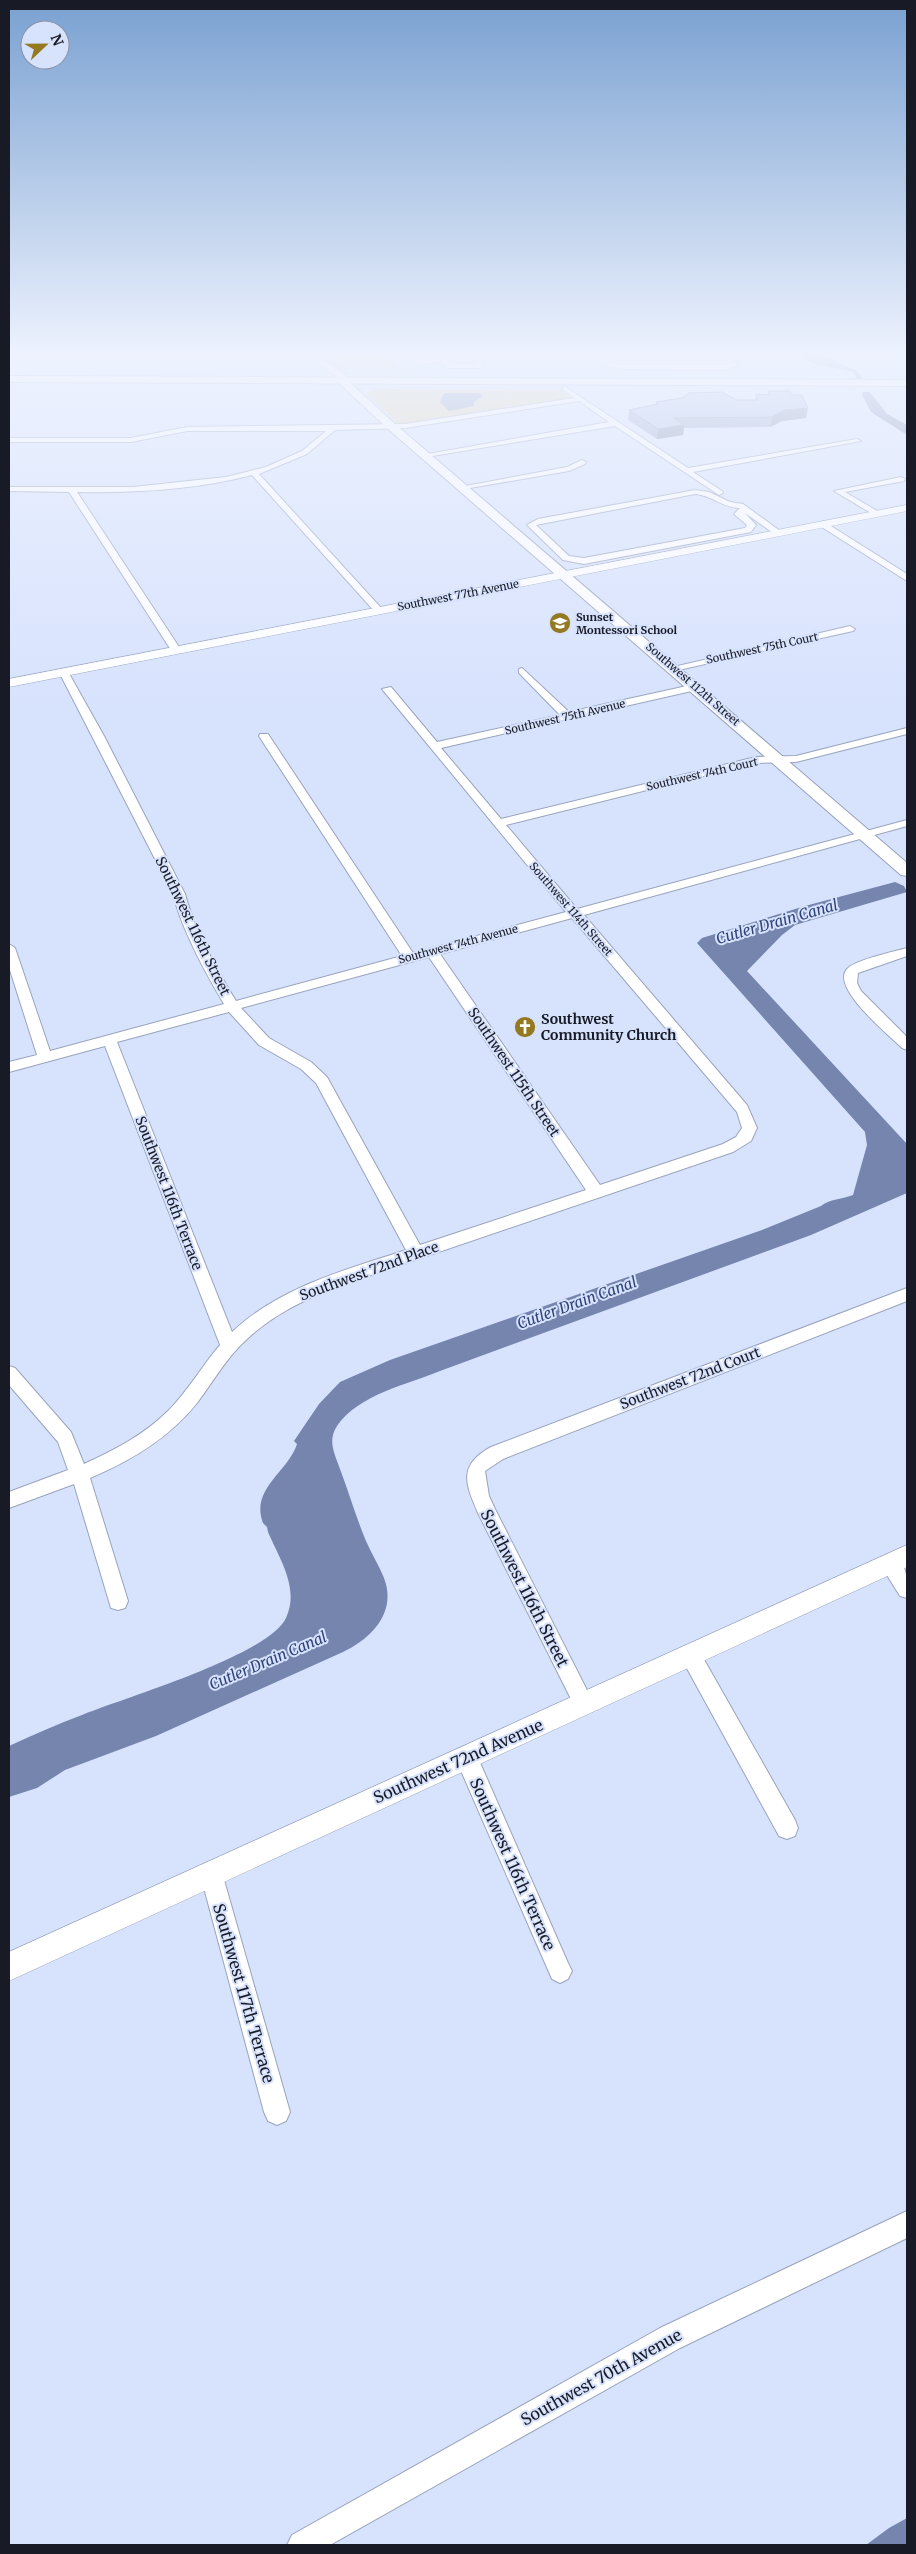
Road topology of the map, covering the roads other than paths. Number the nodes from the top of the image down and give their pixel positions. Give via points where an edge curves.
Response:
1 (260, 469) edge
2 (442, 469) edge
3 (570, 469) edge
4 (684, 469) edge
5 (697, 469) edge
6 (687, 471) junction
7 (253, 472) junction
8 (901, 479) dead end
9 (464, 488) junction
10 (9, 489) edge
11 (71, 489) junction
12 (726, 497) junction
13 (712, 498) junction
14 (907, 508) edge
15 (741, 510) junction
16 (876, 514) junction
17 (823, 524) junction
18 (779, 533) junction
19 (565, 574) junction
20 (907, 578) edge
21 (379, 611) junction
22 (850, 629) dead end
23 (176, 650) junction
24 (674, 668) junction
25 (522, 671) dead end
26 (64, 672) junction
27 (9, 683) edge
28 (696, 687) junction
29 (387, 688) dead end
30 (567, 716) junction
31 (907, 731) edge
32 (264, 736) dead end
33 (434, 746) junction
34 (778, 759) junction
35 (907, 822) edge
36 (498, 823) junction
37 (866, 834) junction
38 (907, 871) edge
39 (574, 913) junction
40 (9, 948) edge
41 (431, 951) junction
42 (907, 952) edge
43 (409, 957) junction
44 (234, 1006) junction
45 (109, 1039) junction
46 (907, 1045) edge
47 (45, 1057) junction
48 (9, 1067) edge
49 (750, 1131) joint
50 (596, 1192) junction
51 (416, 1253) junction
52 (907, 1294) edge
53 (229, 1346) junction
54 (9, 1373) edge
55 (476, 1469) joint
56 (80, 1474) junction
57 (9, 1500) edge
58 (898, 1560) edge
59 (907, 1589) edge
60 (118, 1601) dead end
61 (691, 1656) junction
62 (584, 1704) junction
63 (466, 1757) junction
64 (787, 1828) dead end
65 (211, 1873) junction
66 (9, 1967) edge
67 (560, 1971) dead end
68 (278, 2112) dead end
69 (907, 2224) edge
70 (302, 2545) edge

1 - 7 street
2 - 9 main road, Southwest 112th Street
3 - 9 street
4 - 6 street
5 - 6 street
6 - 12 street
7 - 11 street via 168,488
7 - 21 street
8 - 16 street via 838,491
9 - 19 main road, Southwest 112th Street
10 - 11 street
11 - 23 street
12 - 13 street
12 - 15 street
13 - 15 street
13 - 15 street via 704,492 695,492 538,521 531,525 566,558 579,561 751,529
14 - 16 street, Southwest 77th Avenue
15 - 18 street
16 - 17 street, Southwest 77th Avenue
17 - 18 street, Southwest 77th Avenue
17 - 20 street
18 - 19 street, Southwest 77th Avenue
19 - 21 street, Southwest 77th Avenue
19 - 24 main road, Southwest 112th Street
21 - 23 street, Southwest 77th Avenue
22 - 24 street, Southwest 75th Court
23 - 26 street, Southwest 77th Avenue
24 - 28 main road, Southwest 112th Street
25 - 30 street
26 - 27 street, Southwest 77th Avenue
26 - 44 street, Southwest 116th Street
28 - 30 street, Southwest 75th Avenue
28 - 34 main road, Southwest 112th Street
29 - 33 street, Southwest 114th Street
30 - 33 street, Southwest 75th Avenue
31 - 34 street, Southwest 74th Court via 796,759
32 - 43 street
33 - 36 street, Southwest 114th Street
34 - 36 street, Southwest 74th Court via 756,760
34 - 37 main road, Southwest 112th Street
35 - 37 street, Southwest 74th Avenue
36 - 39 street, Southwest 114th Street
37 - 38 main road, Southwest 112th Street
37 - 39 street, Southwest 74th Avenue
39 - 41 street, Southwest 74th Avenue
39 - 49 street, Southwest 114th Street via 742,1110
40 - 47 street
41 - 43 street, Southwest 74th Avenue
41 - 50 street, Southwest 115th Street
42 - 46 street via 852,971 850,983 854,993
43 - 44 street, Southwest 74th Avenue
44 - 45 street, Southwest 74th Avenue
44 - 51 street, Southwest 116th Street via 257,1037 307,1065 322,1080
45 - 47 street, Southwest 74th Avenue
45 - 53 street, Southwest 116th Terrace
47 - 48 street, Southwest 74th Avenue
49 - 50 street, Southwest 72nd Place via 746,1138 728,1148
50 - 51 street, Southwest 72nd Place
51 - 53 street, Southwest 72nd Place via 290,1299 252,1324
52 - 55 street, Southwest 72nd Court via 497,1453
53 - 56 street, Southwest 72nd Place via 181,1410 165,1425 131,1449
54 - 56 street via 65,1438
55 - 62 street, Southwest 116th Street via 480,1496 487,1513
56 - 57 street, Southwest 72nd Place
56 - 60 street
58 - 59 street
58 - 61 street, Southwest 72nd Avenue
61 - 62 street, Southwest 72nd Avenue
61 - 64 street
62 - 63 street, Southwest 72nd Avenue
63 - 65 street, Southwest 72nd Avenue
63 - 67 street, Southwest 116th Terrace
65 - 66 street, Southwest 72nd Avenue
65 - 68 street, Southwest 117th Terrace
69 - 70 street, Southwest 70th Avenue via 670,2338

